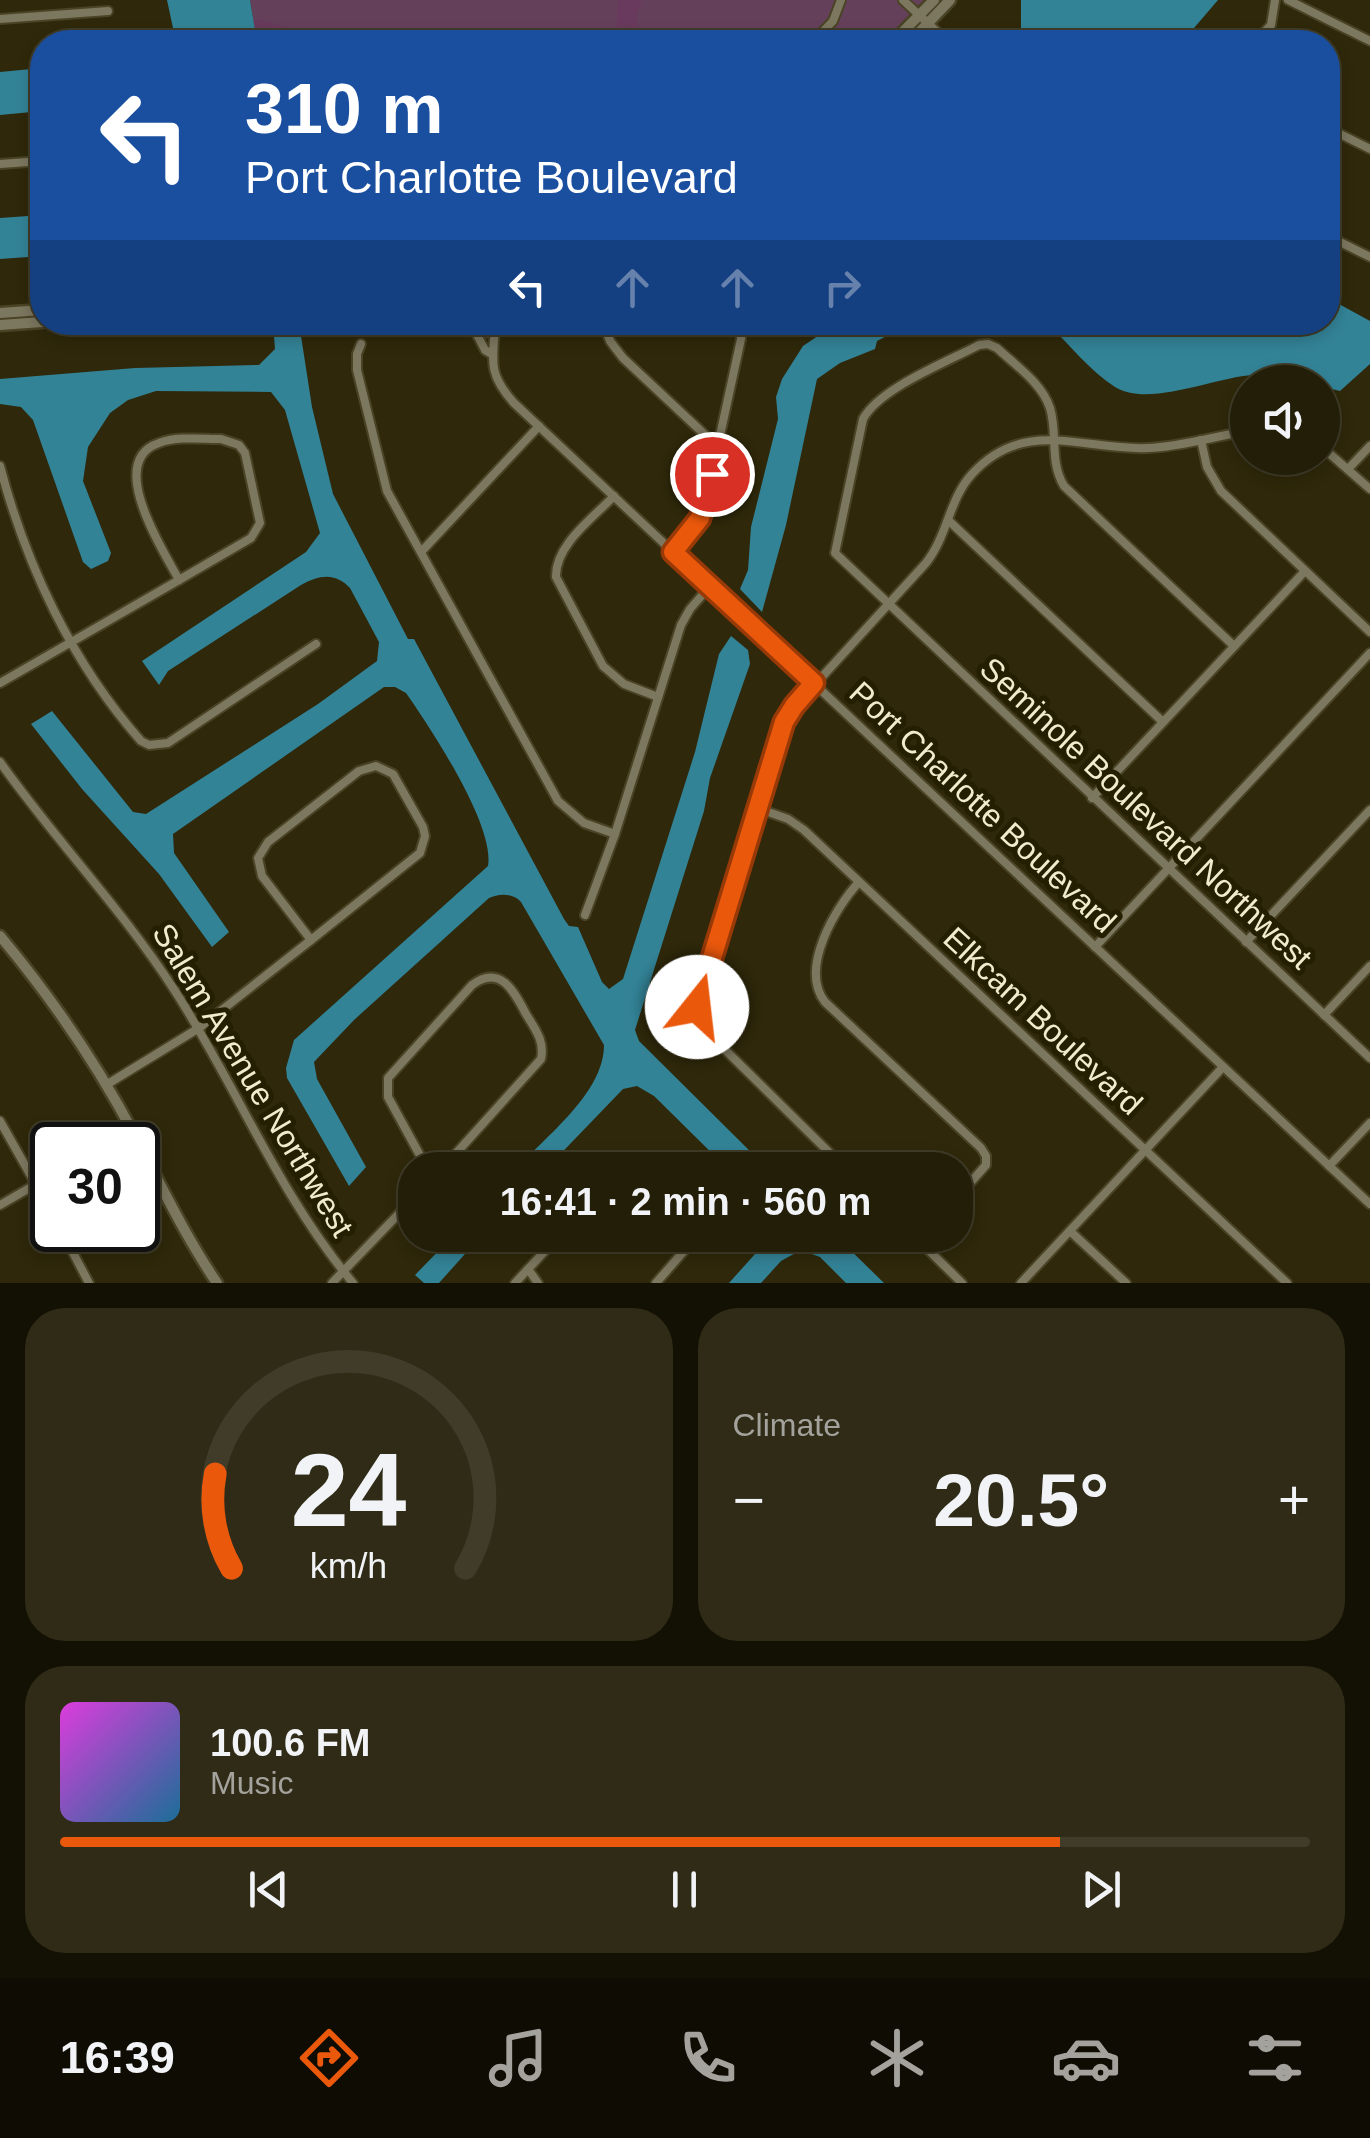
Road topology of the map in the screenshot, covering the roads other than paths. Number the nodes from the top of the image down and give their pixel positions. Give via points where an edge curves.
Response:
1 (841, 0) edge
2 (934, 0) edge
3 (950, 0) edge
4 (1276, 0) edge
5 (1288, 0) edge
6 (914, 9) edge
7 (108, 11) dead end
8 (0, 19) edge
9 (824, 30) edge
10 (936, 30) edge
11 (1266, 30) edge
12 (1370, 41) edge
13 (1340, 134) edge
14 (1370, 149) edge
15 (30, 162) edge
16 (0, 164) edge
17 (1340, 242) edge
18 (1370, 258) edge
19 (30, 311) edge
20 (0, 314) edge
21 (30, 323) edge
22 (0, 325) edge
23 (475, 335) edge
24 (495, 335) edge
25 (608, 335) edge
26 (742, 335) edge
27 (361, 344) dead end
28 (490, 354) junction
29 (538, 426) junction
30 (1230, 434) edge
31 (1053, 439) junction
32 (1201, 440) junction
33 (1370, 446) edge
34 (718, 447) junction
35 (1340, 462) edge
36 (0, 466) edge
37 (1348, 469) junction
38 (1370, 490) edge
39 (614, 496) junction
40 (948, 520) junction
41 (420, 552) junction
42 (673, 552) junction
43 (1305, 570) junction
44 (179, 580) junction
45 (710, 586) junction
46 (887, 605) junction
47 (1370, 632) edge
48 (71, 642) junction
49 (316, 644) dead end
50 (1234, 646) junction
51 (1370, 653) edge
52 (0, 683) edge
53 (814, 683) junction
54 (658, 697) junction
55 (1163, 722) junction
56 (0, 762) edge
57 (1092, 798) junction
58 (757, 808) junction
59 (1370, 810) edge
60 (615, 834) junction
61 (1168, 868) junction
62 (859, 882) junction
63 (584, 915) dead end
64 (0, 936) edge
65 (311, 940) junction
66 (1246, 942) junction
67 (1095, 947) junction
68 (1370, 966) edge
69 (1324, 1015) junction
70 (199, 1028) junction
71 (1370, 1058) edge
72 (1223, 1067) junction
73 (106, 1085) junction
74 (0, 1121) edge
75 (127, 1122) edge
76 (1370, 1123) edge
77 (1145, 1150) junction
78 (418, 1152) edge
79 (457, 1152) edge
80 (829, 1152) edge
81 (1330, 1166) junction
82 (30, 1171) edge
83 (973, 1180) edge
84 (160, 1183) edge
85 (30, 1187) edge
86 (1370, 1204) edge
87 (0, 1205) edge
88 (398, 1215) edge
89 (1070, 1230) junction
90 (74, 1252) edge
91 (544, 1252) edge
92 (683, 1252) edge
93 (932, 1252) edge
94 (528, 1269) junction
95 (344, 1273) junction
96 (90, 1283) edge
97 (217, 1283) edge
98 (332, 1283) edge
99 (352, 1283) edge
100 (514, 1283) edge
101 (538, 1283) edge
102 (656, 1283) edge
103 (962, 1283) edge
104 (1020, 1283) edge
105 (1126, 1283) edge
106 (1287, 1283) edge

1 - 9 street
2 - 6 street
3 - 6 street
4 - 11 street
5 - 12 street
6 - 10 street
7 - 8 street
13 - 14 street
15 - 16 street
17 - 18 street
19 - 20 street
21 - 22 street
23 - 28 street, Port Charlotte Boulevard
24 - 28 street
25 - 34 street via 623,358
26 - 34 street
27 - 41 street via 358,370 384,482
28 - 29 street, Port Charlotte Boulevard via 503,389
29 - 39 street, Port Charlotte Boulevard
29 - 41 street
30 - 32 street
31 - 32 street via 1133,448
31 - 40 street via 1012,446 984,463 962,487
31 - 46 street, Seminole Boulevard Northwest via 1044,396 988,344 874,404 862,418 835,554
31 - 50 street via 1064,486
32 - 43 street via 1221,492
33 - 37 street
34 - 42 street via 704,509
35 - 37 street
36 - 48 street via 31,560
37 - 38 street
39 - 42 street, Port Charlotte Boulevard
39 - 54 street via 563,551 556,577 603,666 624,684
40 - 46 street via 932,555
40 - 55 street
41 - 60 street via 558,801 584,823
42 - 45 street, Port Charlotte Boulevard
43 - 47 street
43 - 50 street
44 - 44 street via 136,487 139,460 160,442 230,440 244,453 260,523 250,538
44 - 48 street
45 - 53 street, Port Charlotte Boulevard
45 - 54 street via 680,626
46 - 53 street
46 - 57 street, Seminole Boulevard Northwest
48 - 49 street via 128,727 158,746
48 - 52 street
50 - 55 street
51 - 61 street
53 - 58 street via 784,722
53 - 67 street, Port Charlotte Boulevard
54 - 60 street
55 - 57 street
56 - 70 street, Salem Avenue Northwest via 118,910
57 - 61 street, Seminole Boulevard Northwest
58 - 62 street, Elkcam Boulevard via 796,824
58 - 80 street via 698,1016
59 - 66 street
60 - 63 street
61 - 66 street, Seminole Boulevard Northwest
61 - 67 street
62 - 77 street, Elkcam Boulevard
62 - 83 street via 833,916 816,986 981,1148 986,1165
64 - 73 street
65 - 65 street via 262,876 262,849 359,771 386,768 423,826 424,845
65 - 70 street
66 - 69 street, Seminole Boulevard Northwest
67 - 72 street, Port Charlotte Boulevard
68 - 69 street
69 - 71 street, Seminole Boulevard Northwest
70 - 73 street
70 - 95 street, Salem Avenue Northwest via 280,1179
72 - 77 street
72 - 81 street, Port Charlotte Boulevard
73 - 75 street
74 - 82 street
76 - 81 street
77 - 89 street
77 - 106 street, Elkcam Boulevard
78 - 79 street via 388,1096 388,1078 472,985 498,978 513,989 541,1041 542,1060
81 - 86 street, Port Charlotte Boulevard
84 - 97 street
85 - 87 street
88 - 95 street
89 - 104 street
89 - 105 street
90 - 96 street
91 - 94 street
92 - 102 street
93 - 103 street
94 - 100 street
94 - 101 street
95 - 98 street
95 - 99 street, Salem Avenue Northwest

